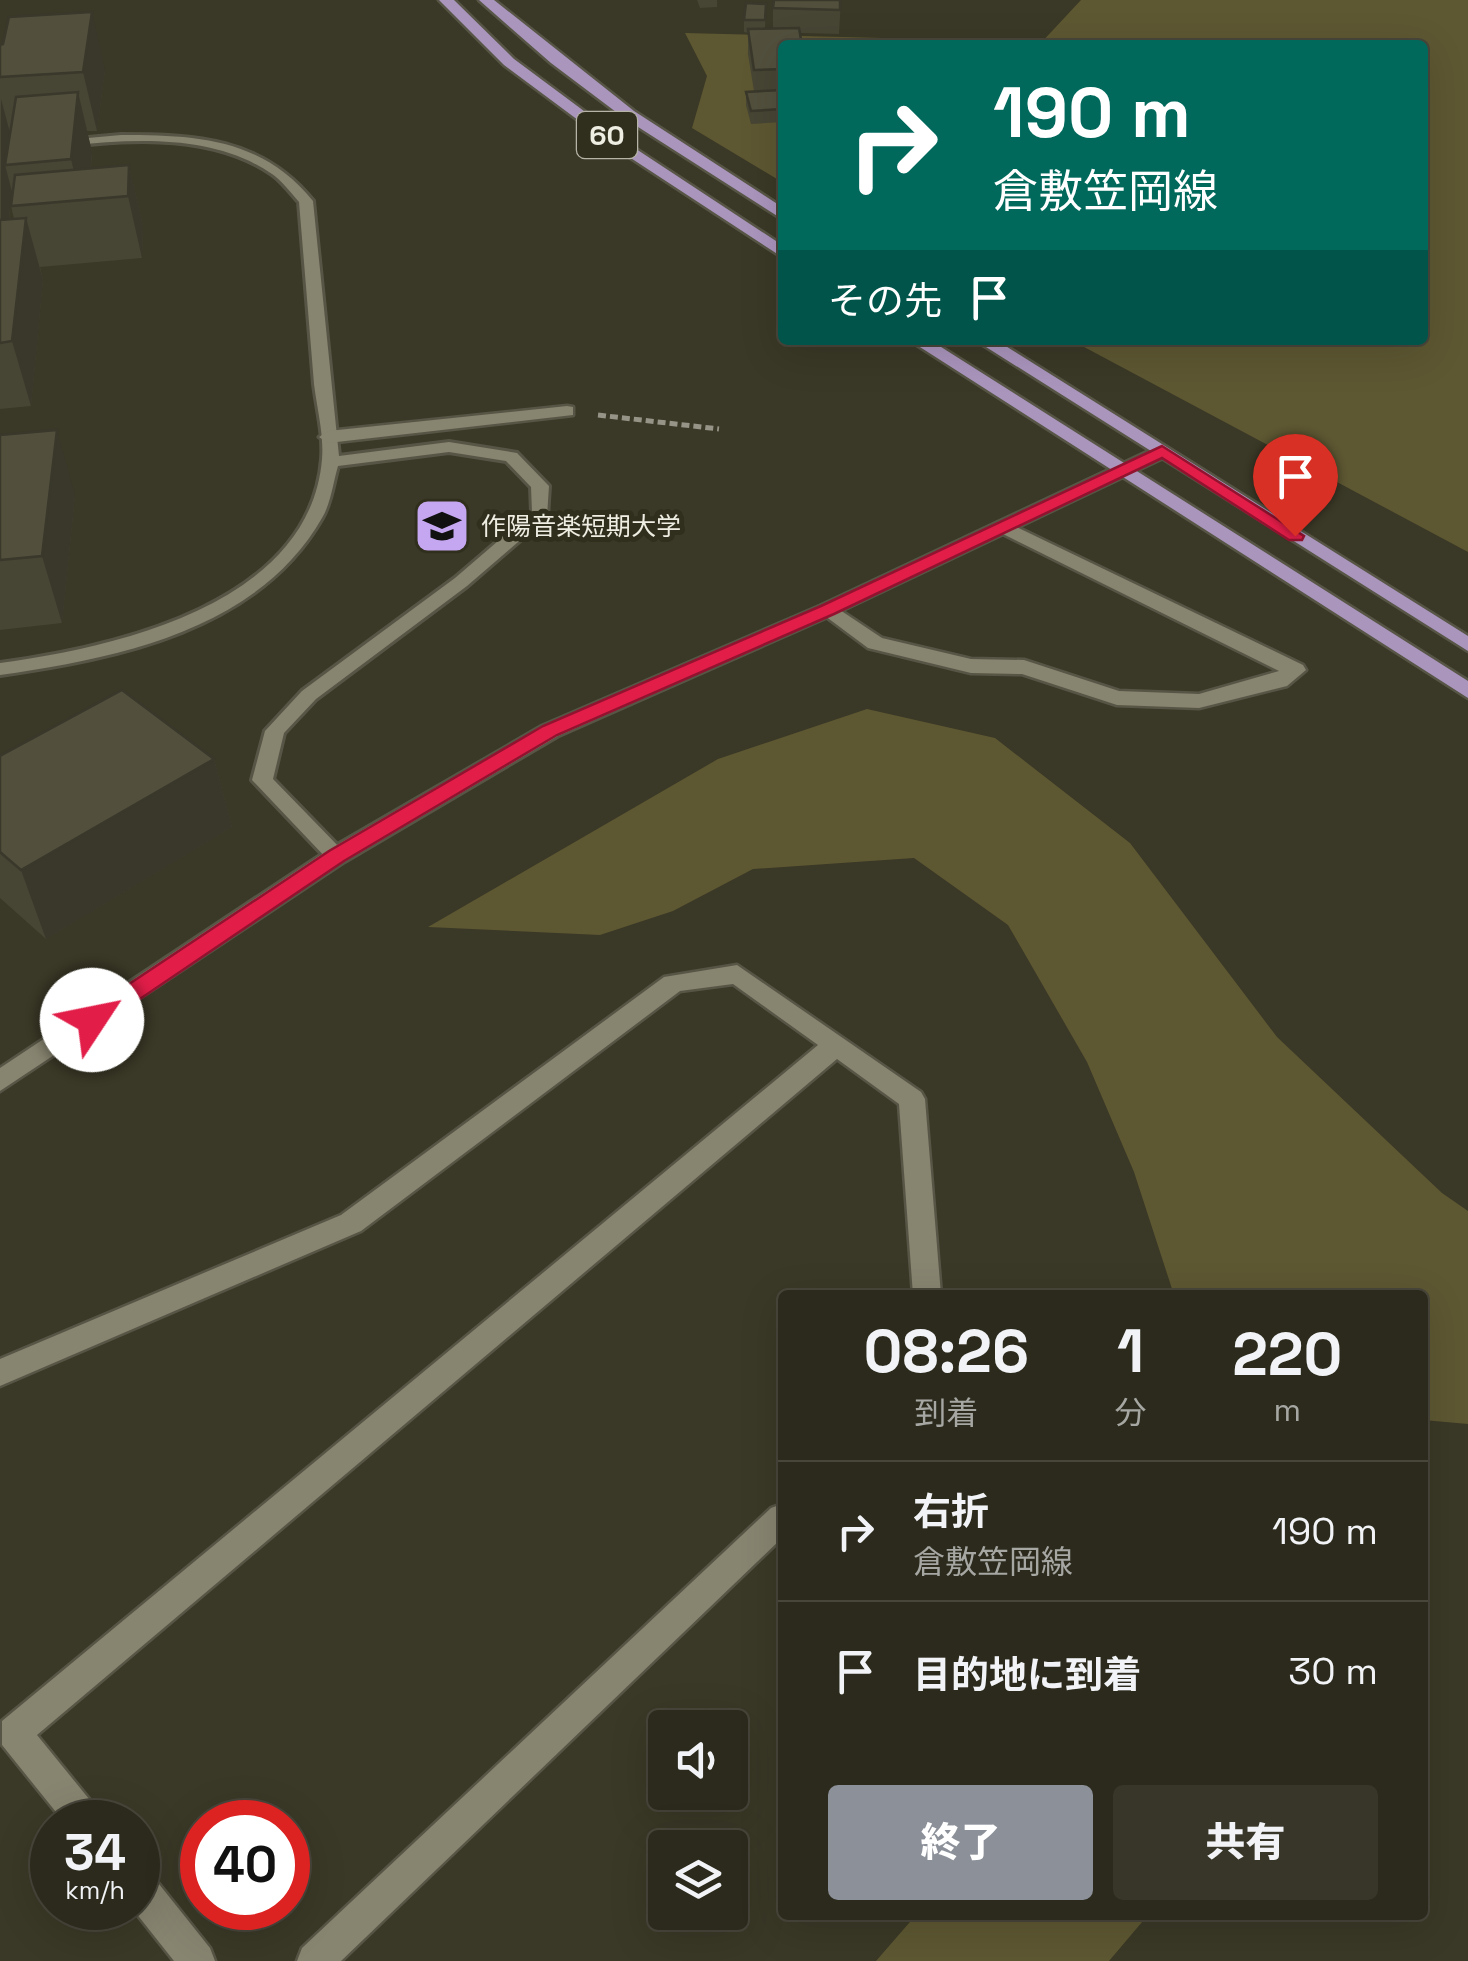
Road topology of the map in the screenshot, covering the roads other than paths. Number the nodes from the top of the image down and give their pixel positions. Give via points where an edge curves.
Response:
1 (446, 0) edge
2 (486, 0) edge
3 (0, 150) edge
4 (778, 212) edge
5 (778, 249) edge
6 (926, 345) edge
7 (992, 345) edge
8 (566, 411) road end
9 (328, 437) junction
10 (1162, 451) junction
11 (330, 462) junction
12 (1120, 471) junction
13 (1004, 527) junction
14 (827, 610) junction
15 (1468, 645) edge
16 (0, 668) edge
17 (1468, 691) edge
18 (336, 856) junction
19 (836, 1045) junction
20 (0, 1081) edge
21 (927, 1290) edge
22 (0, 1374) edge
23 (778, 1522) edge
24 (68, 1800) edge
25 (160, 1915) edge
26 (197, 1961) edge
27 (316, 1961) edge

1 - 5 main road, 60 via 509,62
2 - 4 main road, 60 via 652,134
3 - 9 lane via 125,139 210,145 245,153 296,185 306,200
6 - 12 main road
7 - 10 main road
8 - 9 street
9 - 11 lane
10 - 12 street
10 - 15 main road
11 - 16 lane via 320,508 306,532 261,580 167,633 64,660
11 - 18 lane via 449,448 511,457 540,486 541,512 461,582 309,695 274,731 262,780
12 - 13 street
12 - 17 main road
13 - 14 street
13 - 14 street via 1296,670 1279,681 1199,700 1117,698 1024,667 970,666 876,643
14 - 18 street via 550,731
18 - 20 street
19 - 21 street via 912,1098
19 - 22 street via 737,974 673,983 351,1223
19 - 24 street via 14,1733
23 - 27 street
25 - 26 street

